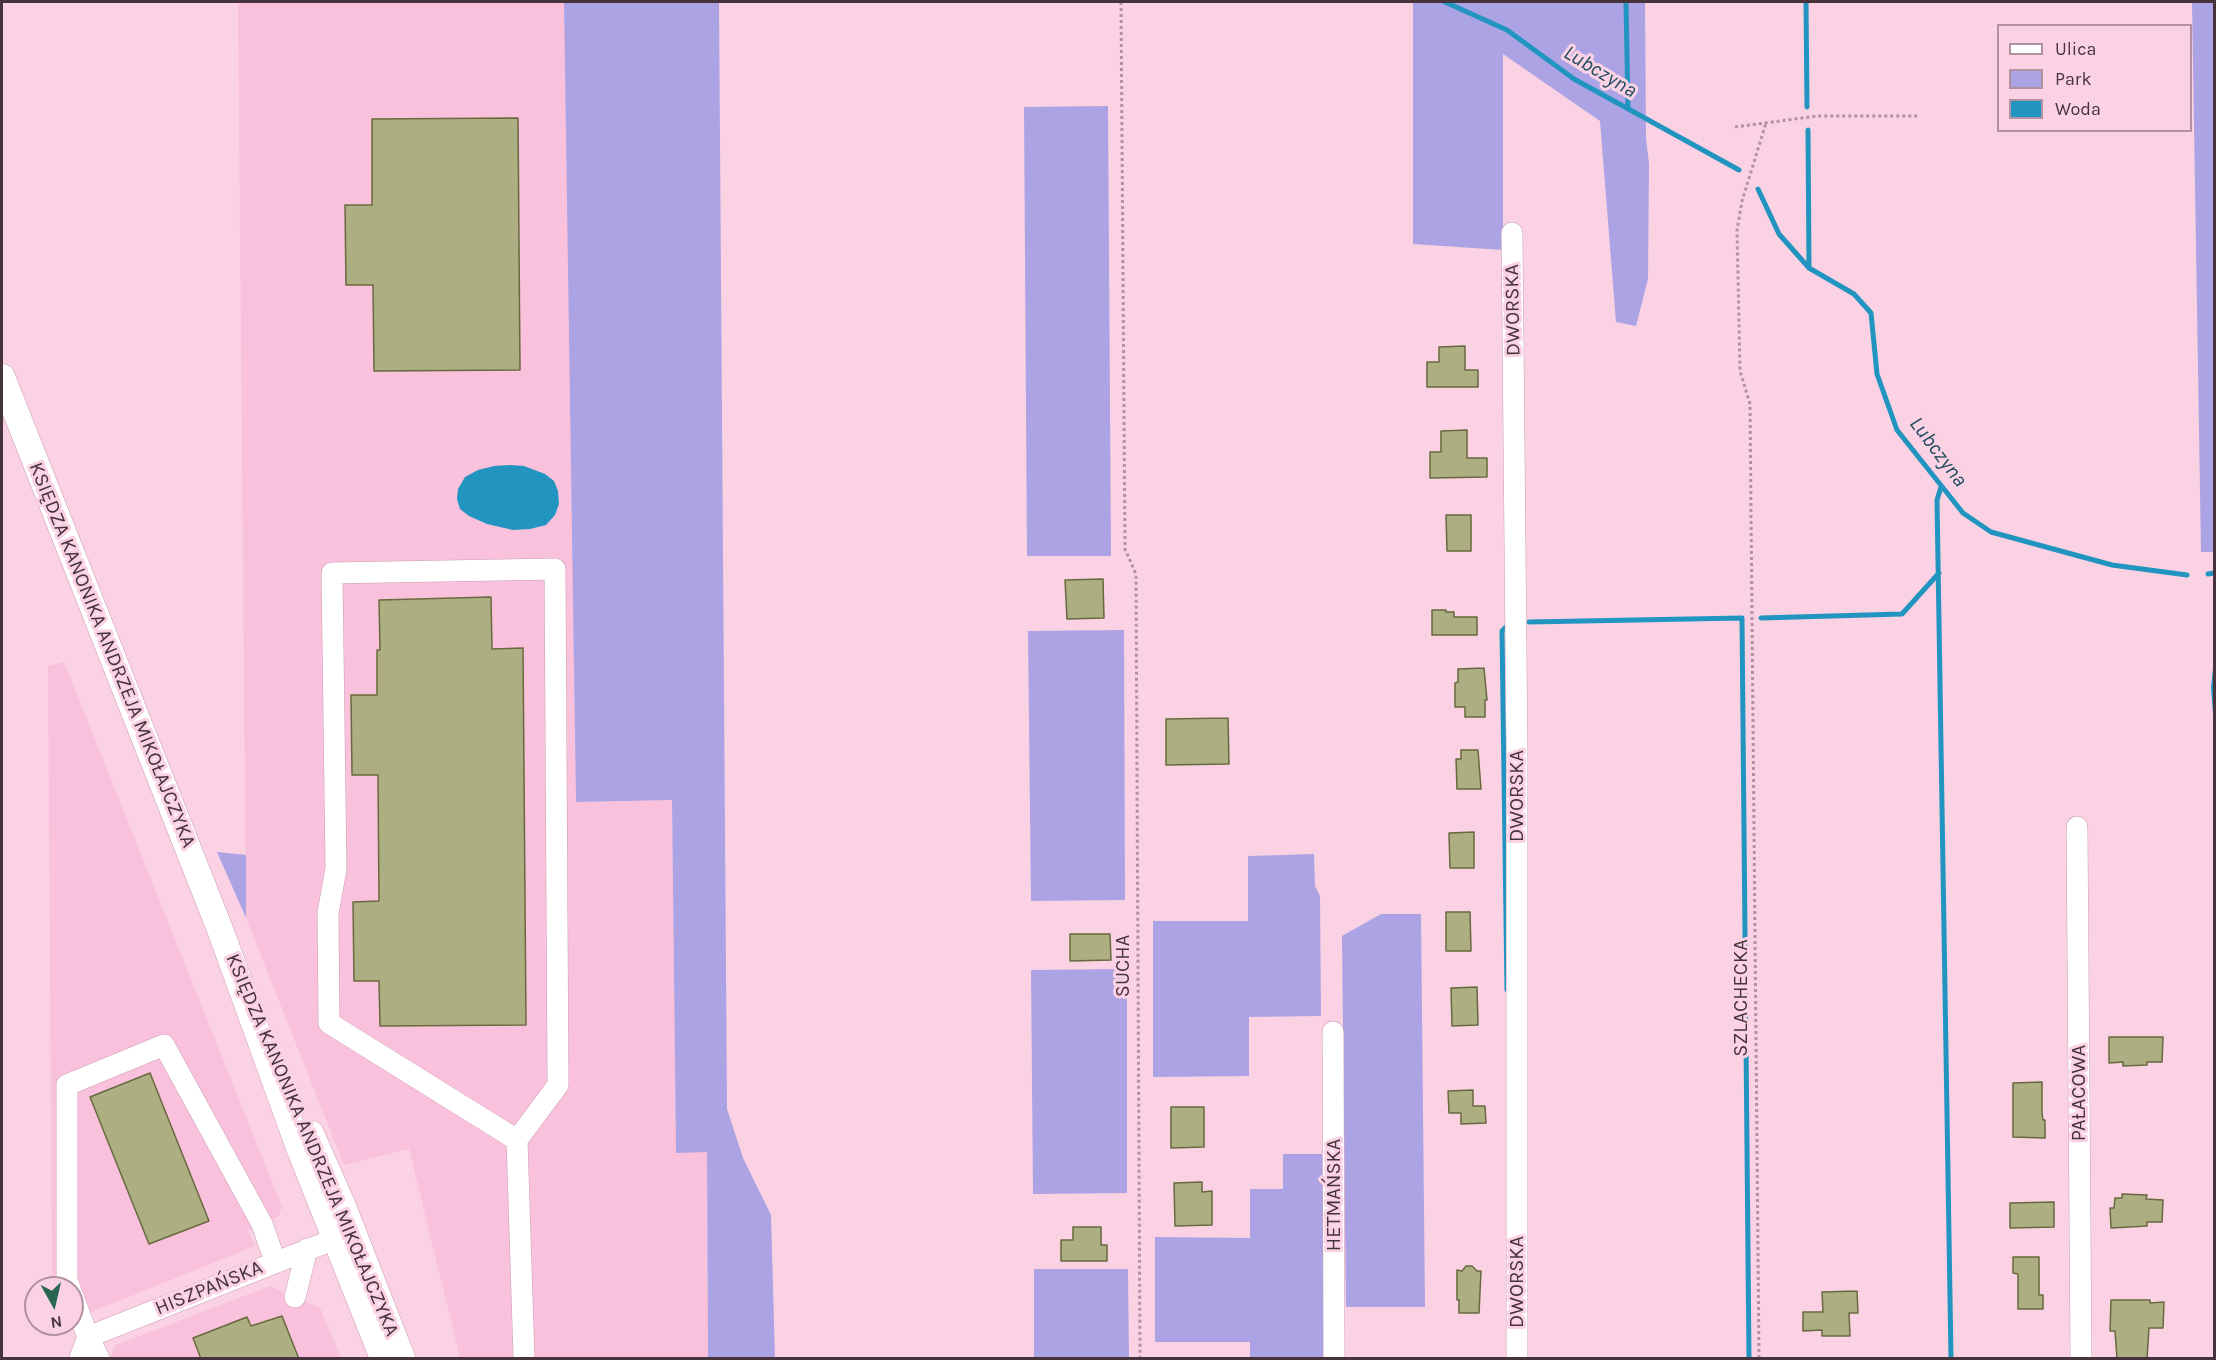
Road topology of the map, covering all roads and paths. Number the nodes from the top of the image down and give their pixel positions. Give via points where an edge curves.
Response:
1 (1121, 2) edge
2 (1920, 116) dead end
3 (1766, 123) junction
4 (1735, 127) dead end
5 (1512, 233) dead end
6 (2, 377) edge
7 (2077, 827) dead end
8 (1333, 1032) dead end
9 (517, 1140) junction
10 (343, 1235) junction
11 (307, 1249) junction
12 (275, 1261) junction
13 (67, 1276) edge
14 (295, 1297) dead end
15 (84, 1326) edge
16 (88, 1337) junction
17 (80, 1359) edge
18 (99, 1359) edge
19 (383, 1359) edge
20 (402, 1359) edge
21 (524, 1359) edge
22 (1140, 1359) edge
23 (1334, 1359) edge
24 (1517, 1359) edge
25 (1759, 1359) edge
26 (2081, 1359) edge

1 - 22 path, SUCHA via 1125,549 1136,574
2 - 3 path via 1817,116
3 - 4 path
3 - 25 path, SZLACHECKA via 1737,230 1740,371 1750,404
5 - 24 street, DWORSKA
6 - 10 main road, KSIĘDZA KANONIKA ANDRZEJA MIKOŁAJCZYKA via 221,932 282,1065
7 - 26 street, PAŁACOWA
8 - 23 street, HETMAŃSKA
9 - 9 street via 329,1023 328,913 336,869 332,573 555,568 558,1085
9 - 21 street
10 - 11 street, HISZPAŃSKA
10 - 19 main road, KSIĘDZA KANONIKA ANDRZEJA MIKOŁAJCZYKA
10 - 20 main road, KSIĘDZA KANONIKA ANDRZEJA MIKOŁAJCZYKA
11 - 12 street, HISZPAŃSKA
11 - 14 street
12 - 13 street via 262,1224 164,1045 67,1084
12 - 16 street, HISZPAŃSKA
15 - 16 street
16 - 17 street
16 - 18 street

